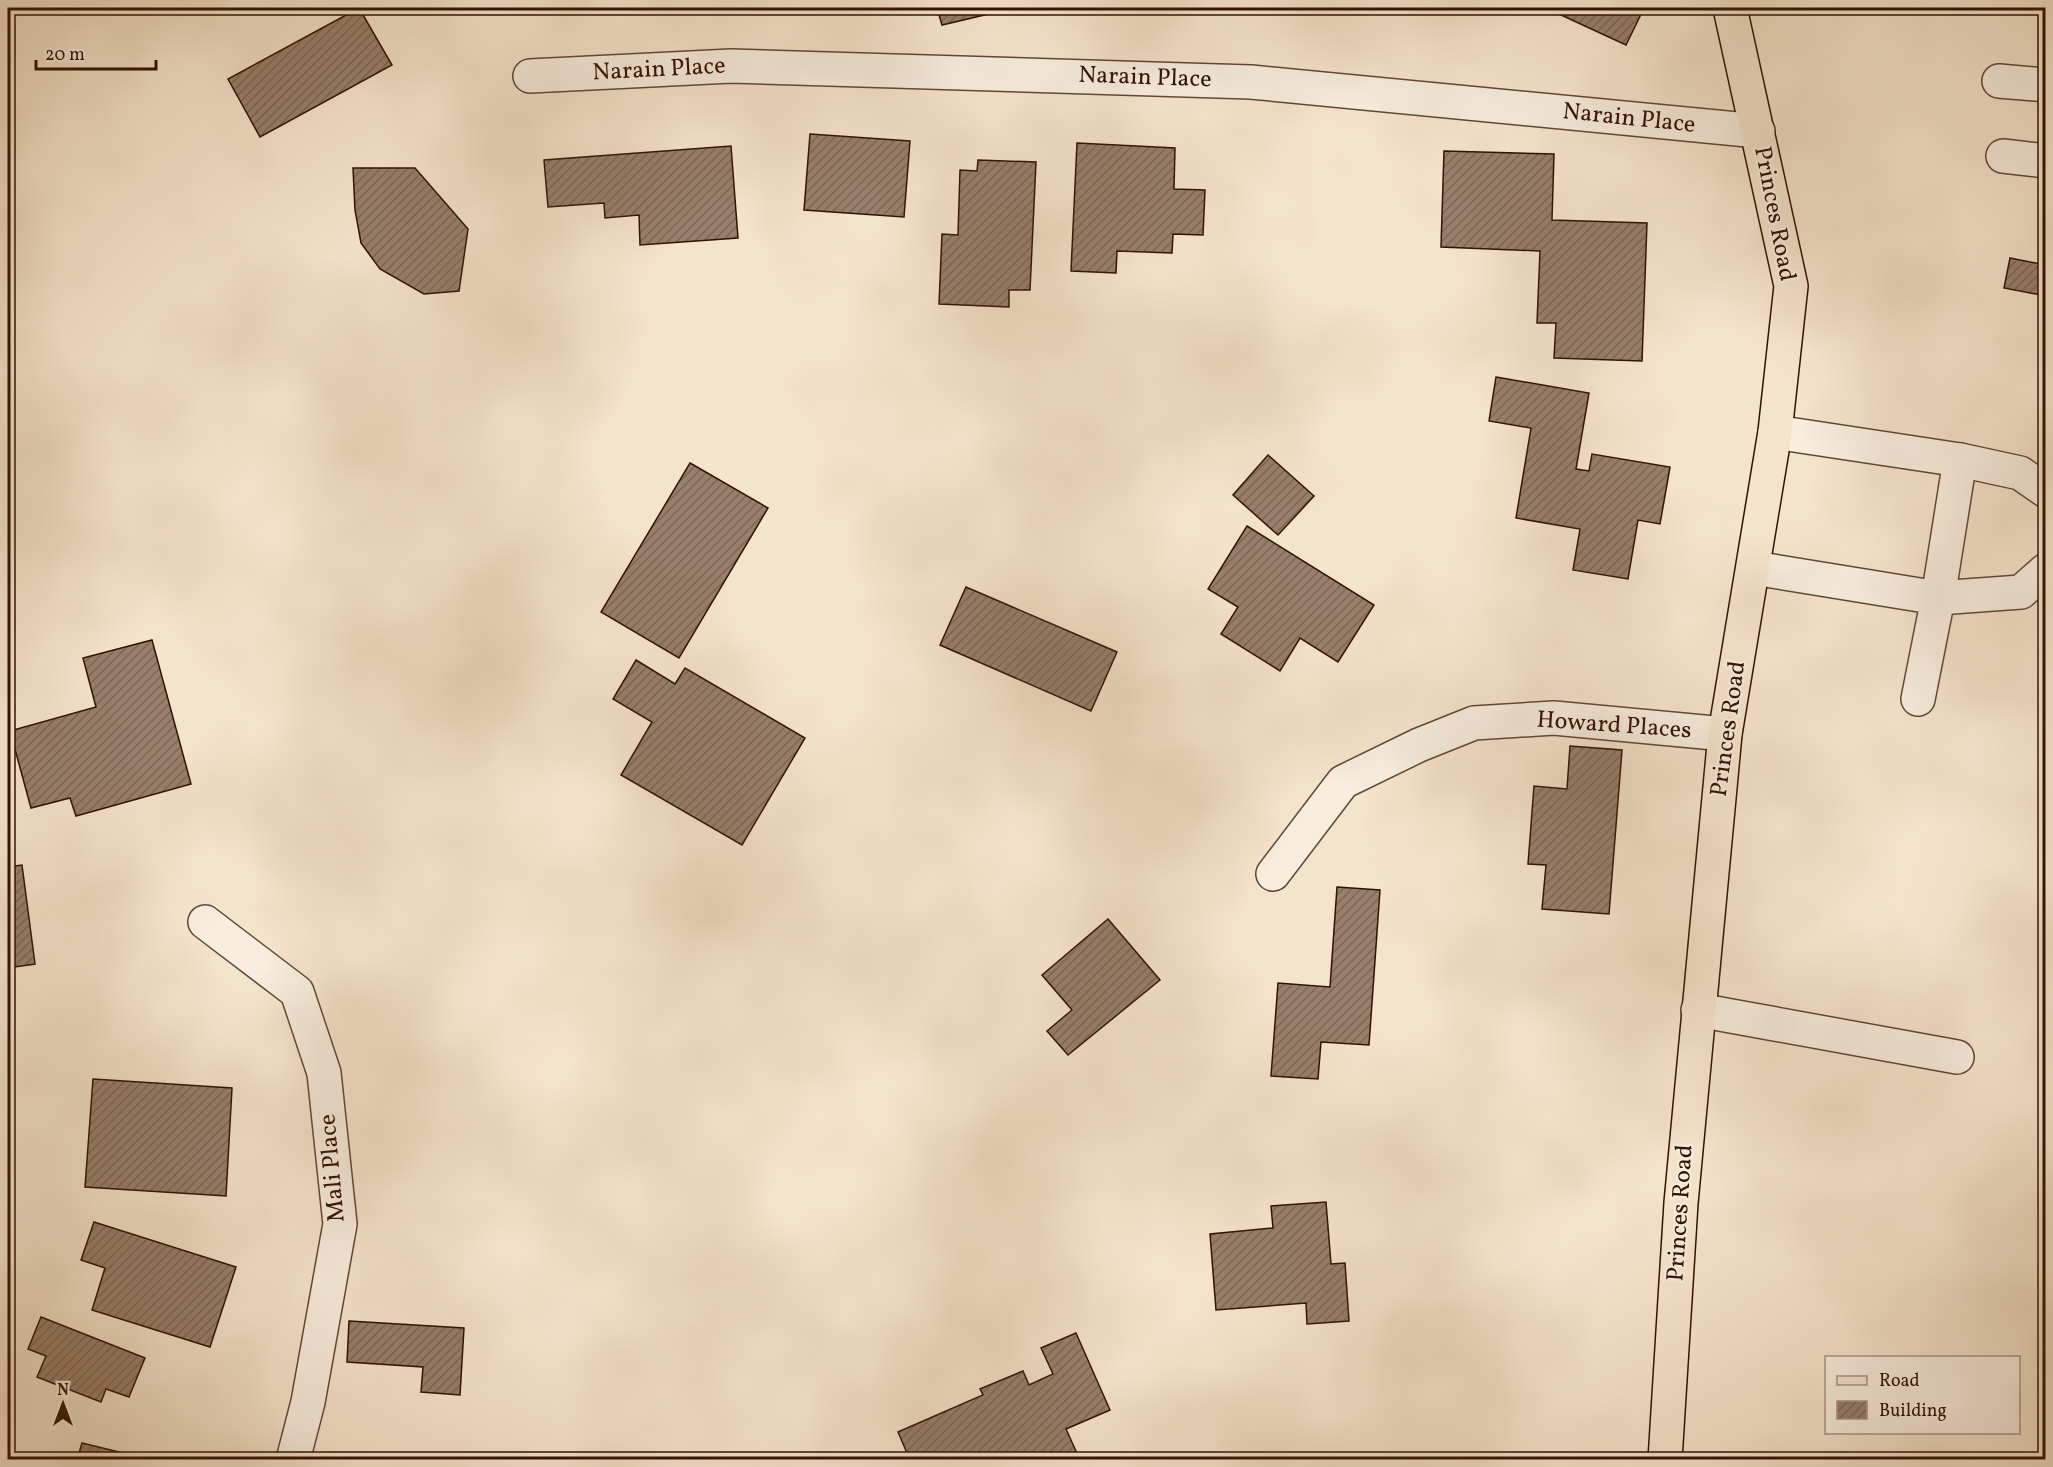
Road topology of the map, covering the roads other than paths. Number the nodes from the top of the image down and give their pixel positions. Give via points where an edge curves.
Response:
1 (1730, 8) edge
2 (530, 76) dead end
3 (1999, 81) dead end
4 (2046, 85) edge
5 (1758, 131) junction
6 (2003, 156) dead end
7 (2046, 161) edge
8 (1775, 432) junction
9 (1960, 460) junction
10 (2046, 491) edge
11 (1754, 568) junction
12 (2046, 570) edge
13 (1938, 597) junction
14 (1917, 699) dead end
15 (1725, 734) junction
16 (1273, 874) dead end
17 (205, 922) dead end
18 (1698, 1010) junction
19 (1957, 1057) dead end
20 (293, 1460) edge
21 (1664, 1460) edge

1 - 5 main road, Princes Road
2 - 5 street, Narain Place via 731,66 1251,82
3 - 4 street
5 - 8 main road, Princes Road via 1791,286
6 - 7 street
8 - 9 street
8 - 11 main road, Princes Road
9 - 10 street via 2020,473
9 - 13 street
11 - 13 street
11 - 15 main road, Princes Road
12 - 13 street via 2021,592
13 - 14 street
15 - 16 street, Howard Places via 1554,718 1474,723 1343,782
15 - 18 main road, Princes Road
17 - 20 street, Mali Place via 297,993 324,1073 340,1224 308,1402
18 - 19 street
18 - 21 main road, Princes Road

